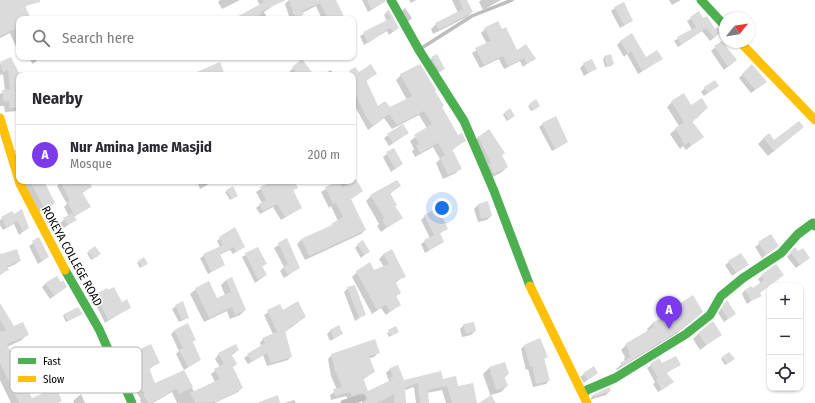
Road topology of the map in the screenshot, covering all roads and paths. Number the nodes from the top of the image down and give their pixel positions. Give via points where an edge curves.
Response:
1 (391, 0) edge
2 (512, 0) edge
3 (701, 0) edge
4 (719, 20) edge
5 (746, 48) edge
6 (419, 50) junction
7 (0, 118) edge
8 (815, 120) edge
9 (16, 171) edge
10 (20, 184) edge
11 (815, 226) edge
12 (107, 347) edge
13 (128, 393) edge
14 (583, 394) junction
15 (362, 398) dead end
16 (132, 403) edge
17 (344, 403) edge
18 (587, 403) edge

1 - 6 street
2 - 6 lane via 472,16
3 - 4 street
5 - 8 street
6 - 14 street via 464,121 494,191 524,273
7 - 9 street, ROKEYA COLLEGE ROAD
10 - 12 street, ROKEYA COLLEGE ROAD via 53,250
11 - 14 street via 812,223 781,253 721,296 710,315 686,334 615,378
13 - 16 street, ROKEYA COLLEGE ROAD
14 - 18 street
15 - 17 street

